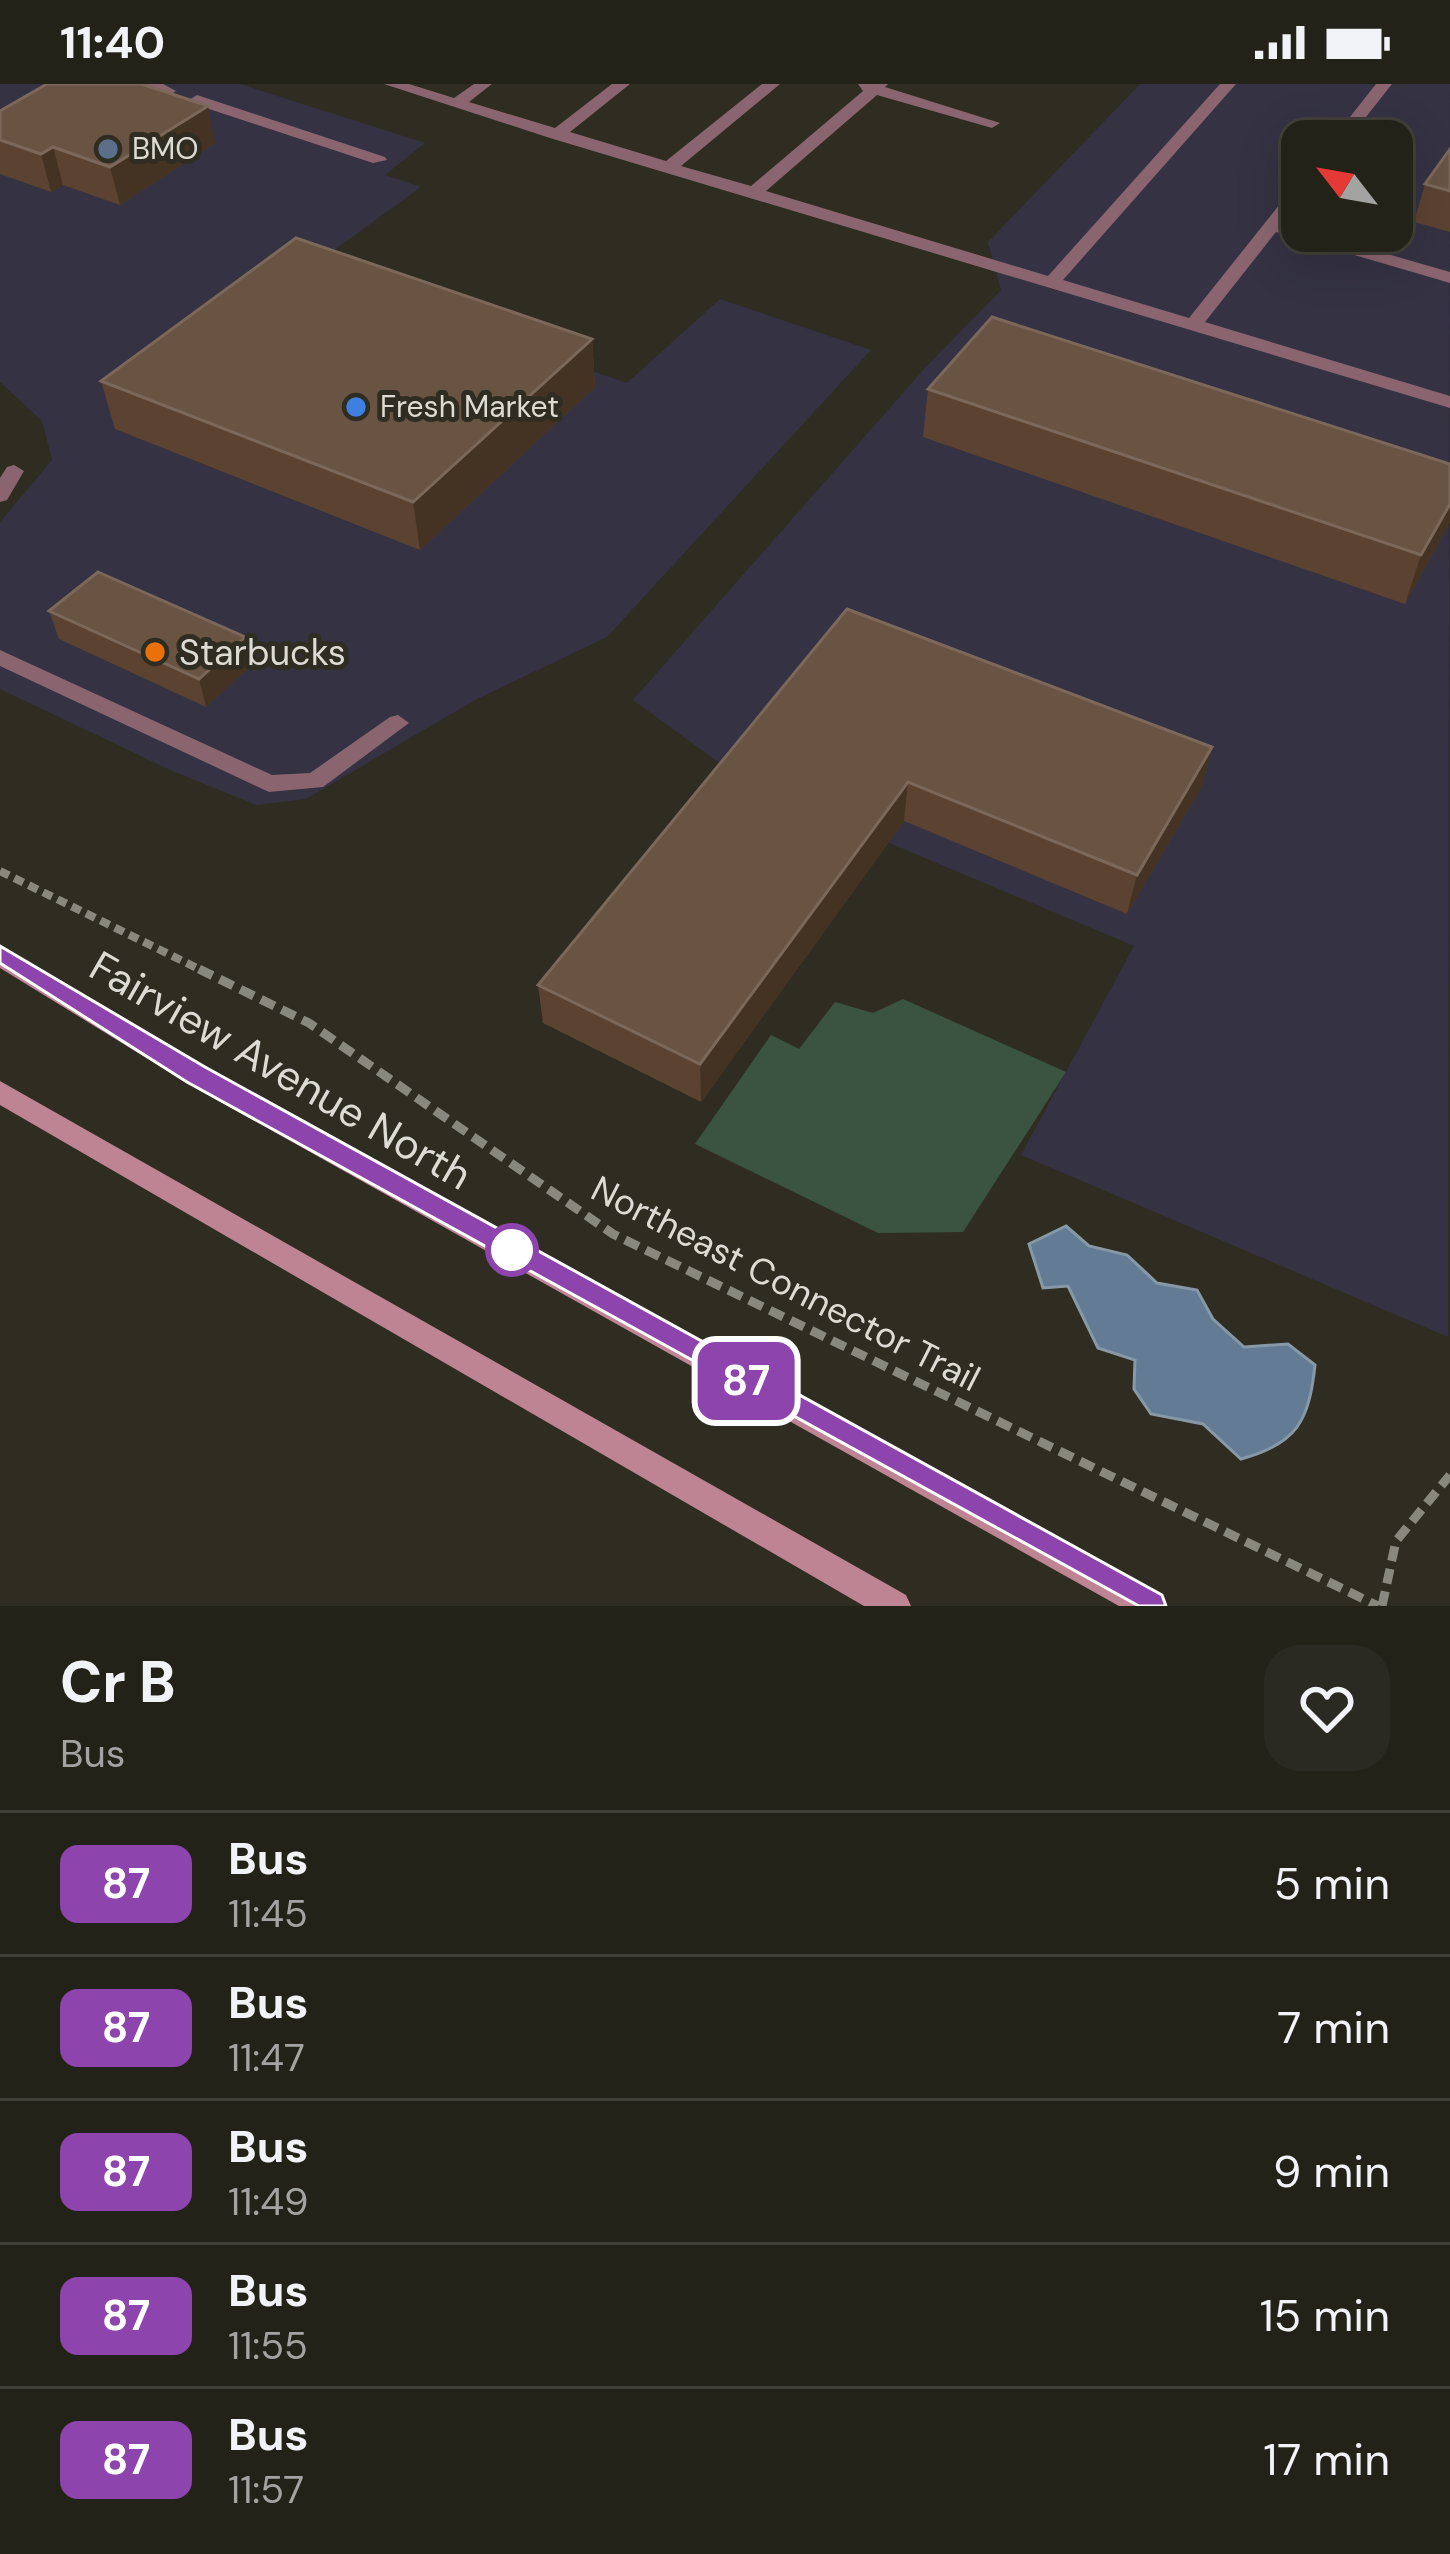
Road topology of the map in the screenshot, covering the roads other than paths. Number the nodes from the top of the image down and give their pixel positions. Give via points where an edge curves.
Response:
1 (148, 84) edge
2 (392, 84) edge
3 (484, 84) edge
4 (622, 84) edge
5 (772, 84) edge
6 (1228, 84) edge
7 (1384, 84) edge
8 (870, 86) edge
9 (168, 91) edge
10 (197, 100) edge
11 (456, 104) junction
12 (1356, 120) edge
13 (992, 123) dead end
14 (556, 135) junction
15 (379, 160) dead end
16 (668, 168) junction
17 (752, 194) junction
18 (1281, 215) edge
19 (1272, 226) junction
20 (1450, 278) edge
21 (1052, 282) junction
22 (1193, 324) junction
23 (1450, 402) edge
24 (14, 471) dead end
25 (0, 496) edge
26 (0, 657) edge
27 (398, 722) dead end
28 (0, 956) edge
29 (0, 1091) edge
30 (895, 1606) edge
31 (1151, 1606) edge

1 - 9 lane
2 - 11 lane
3 - 11 lane
4 - 14 lane
5 - 16 lane
6 - 21 lane
7 - 12 lane
8 - 13 lane
8 - 17 lane
10 - 15 lane
11 - 14 lane
14 - 16 lane
16 - 17 lane
17 - 21 lane
18 - 19 lane
19 - 20 lane
19 - 22 lane
21 - 22 lane
22 - 23 lane
24 - 25 lane
26 - 27 lane via 269,784 315,781
28 - 31 street, Fairview Avenue North via 196,1075
29 - 30 street

